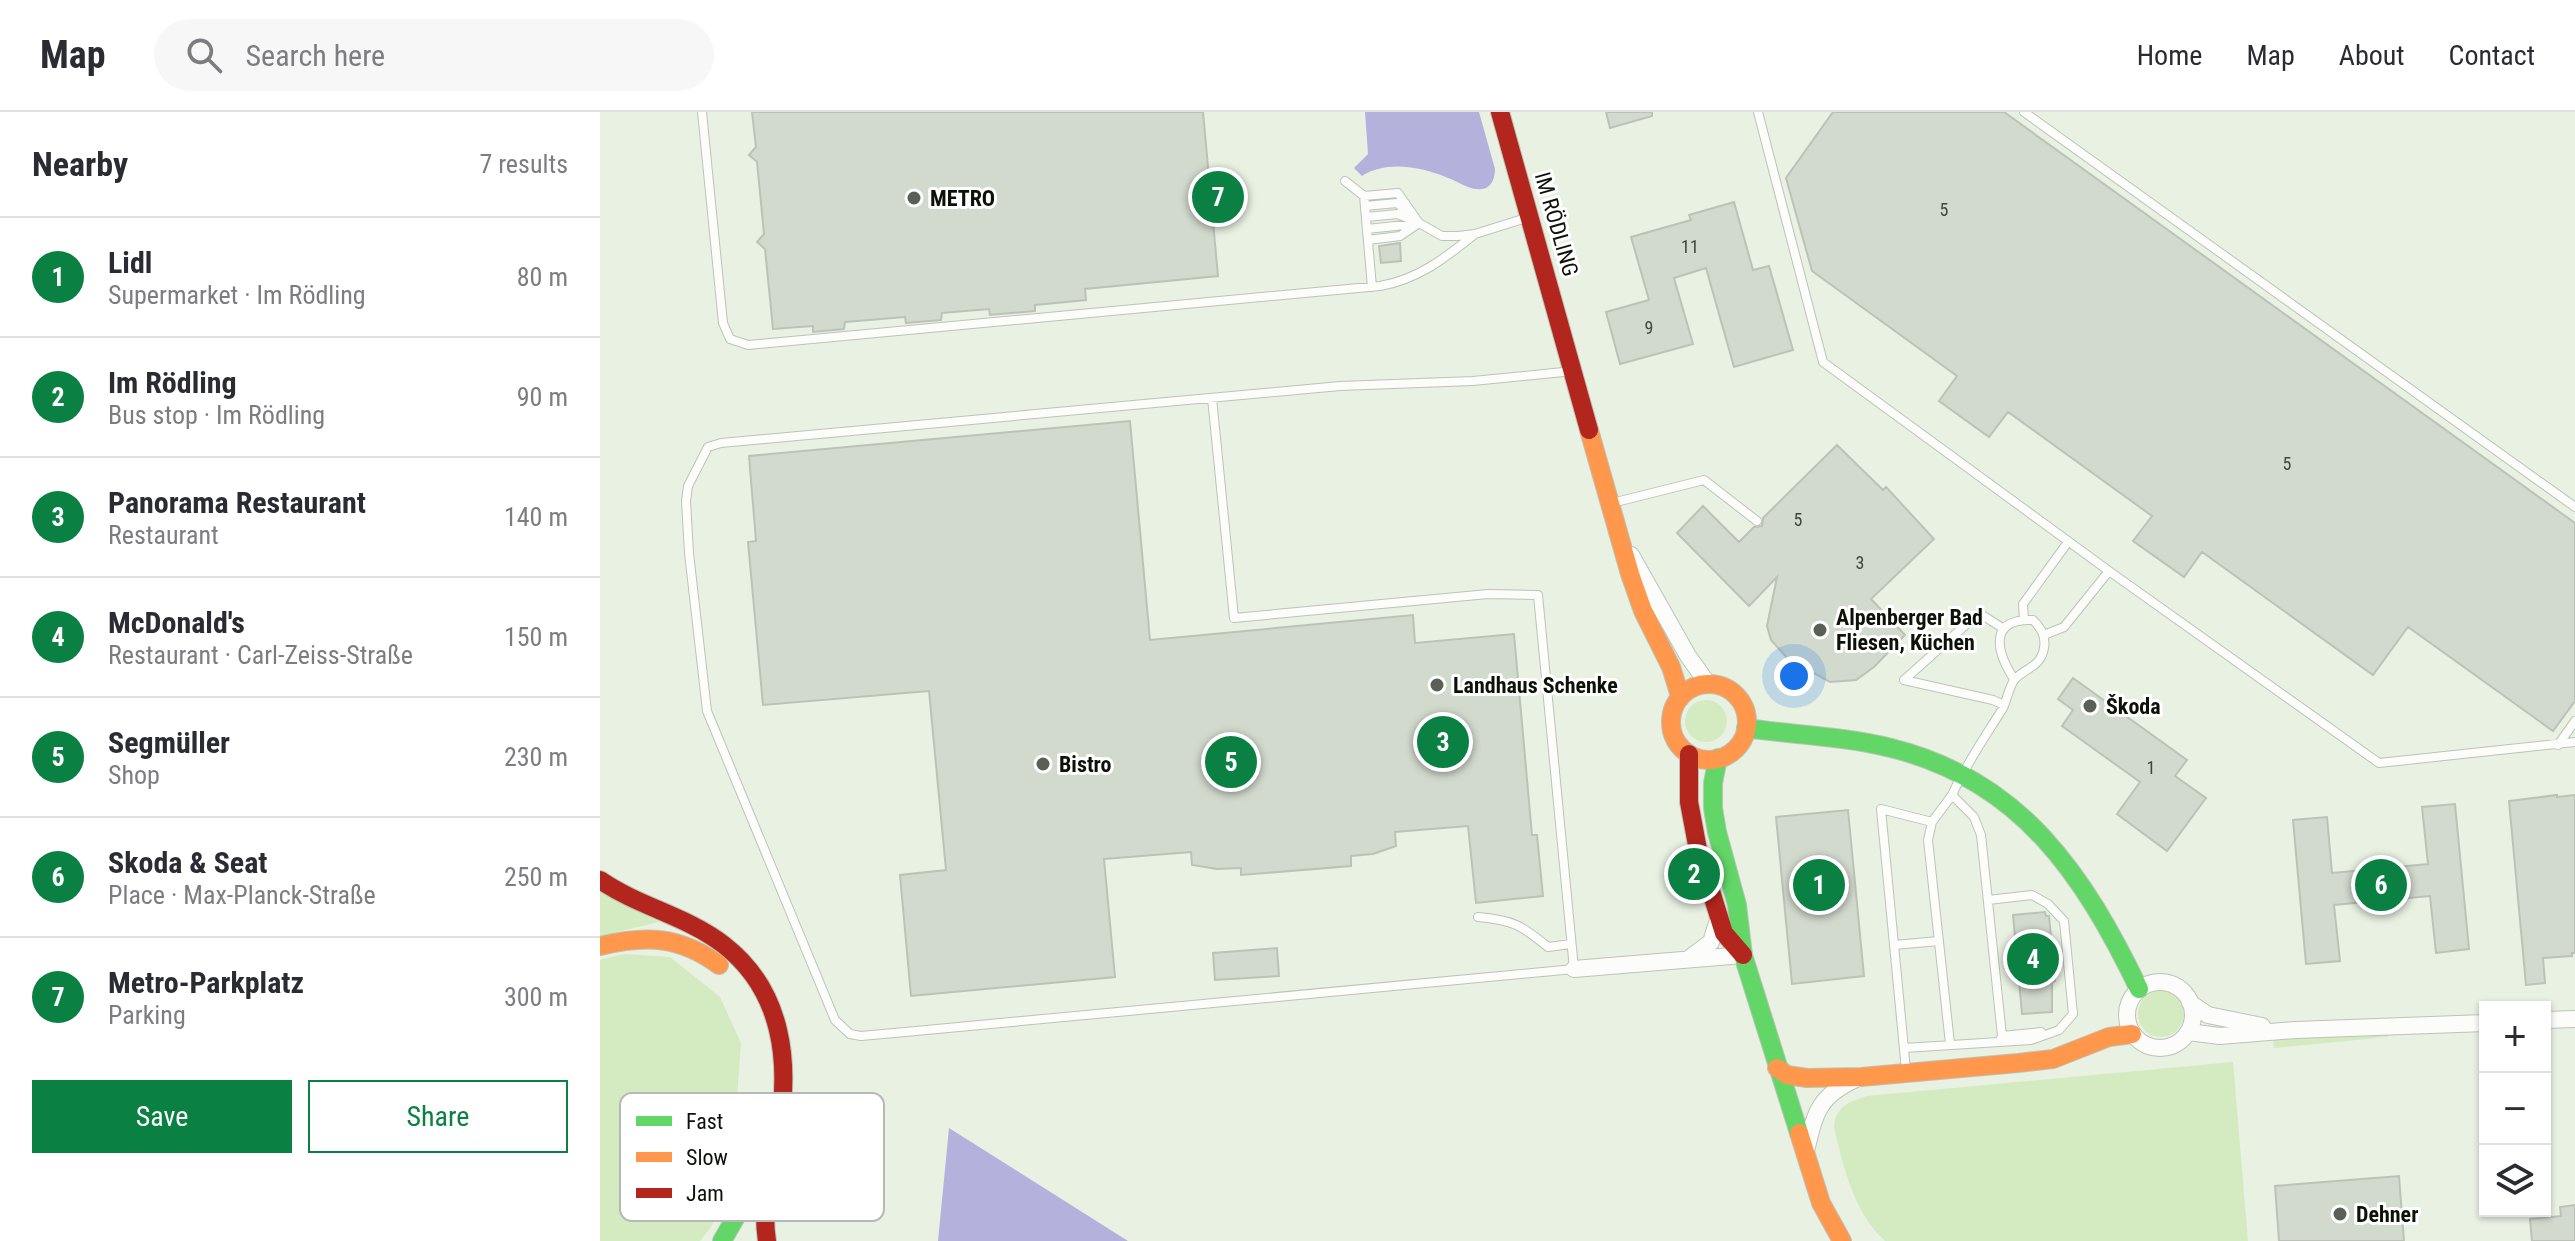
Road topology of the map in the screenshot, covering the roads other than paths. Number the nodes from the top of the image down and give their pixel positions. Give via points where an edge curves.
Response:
1 (702, 112) edge
2 (1500, 112) edge
3 (1758, 112) edge
4 (2024, 112) edge
5 (1345, 181) dead end
6 (1364, 201) junction
7 (1366, 217) junction
8 (1529, 217) junction
9 (1419, 223) junction
10 (1367, 229) junction
11 (1475, 234) junction
12 (1442, 236) junction
13 (1368, 240) junction
14 (1448, 255) junction
15 (1372, 287) junction
16 (1573, 371) junction
17 (1212, 398) junction
18 (1611, 503) junction
19 (2575, 507) edge
20 (1757, 521) dead end
21 (1620, 534) junction
22 (2068, 542) junction
23 (2109, 571) junction
24 (2024, 620) junction
25 (2004, 629) junction
26 (2044, 635) junction
27 (2014, 679) junction
28 (1708, 684) junction
29 (1680, 696) junction
30 (2004, 705) junction
31 (2575, 721) edge
32 (1746, 728) junction
33 (2575, 742) edge
34 (2558, 745) junction
35 (1689, 754) junction
36 (1718, 758) junction
37 (1963, 775) junction
38 (1952, 795) junction
39 (1932, 822) junction
40 (600, 880) edge
41 (1988, 900) junction
42 (1478, 917) dead end
43 (1718, 920) junction
44 (1939, 941) junction
45 (1571, 944) junction
46 (1894, 945) junction
47 (600, 946) edge
48 (1743, 955) junction
49 (1686, 960) junction
50 (1574, 969) junction
51 (2139, 989) junction
52 (2190, 1003) junction
53 (2575, 1019) edge
54 (2551, 1020) edge
55 (2479, 1023) edge
56 (2295, 1030) junction
57 (2188, 1032) junction
58 (2132, 1034) junction
59 (2001, 1039) junction
60 (1950, 1044) junction
61 (1904, 1048) junction
62 (1777, 1068) junction
63 (1907, 1073) junction
64 (1861, 1077) junction
65 (765, 1093) edge
66 (784, 1093) edge
67 (1805, 1156) junction
68 (734, 1221) edge
69 (765, 1221) edge
70 (722, 1241) edge
71 (767, 1241) edge
72 (1842, 1241) edge

1 - 15 lane via 723,323 738,344
2 - 8 main road, IM RÖDLING
3 - 22 lane via 1823,362
4 - 19 lane
5 - 6 lane
6 - 7 lane
6 - 9 lane via 1398,193
7 - 9 lane via 1398,214
7 - 10 lane
8 - 11 lane
8 - 16 main road, IM RÖDLING
9 - 10 lane
9 - 12 lane
9 - 13 lane via 1400,236
10 - 13 lane
11 - 12 lane
11 - 14 lane
12 - 14 lane
13 - 15 lane
14 - 15 lane via 1408,279
16 - 17 lane
16 - 18 main road, IM RÖDLING
17 - 45 lane via 1234,618 1488,594 1538,595
17 - 50 lane via 721,443 708,447 702,456 686,501 707,711 835,1020 850,1034 861,1036
18 - 20 lane via 1704,480
18 - 21 main road, IM RÖDLING
21 - 28 street, IM RÖDLING
21 - 29 main road, IM RÖDLING via 1636,592
22 - 23 lane
22 - 24 lane via 2023,604
23 - 26 lane via 2064,627
23 - 34 lane via 2379,763
24 - 25 lane
24 - 26 lane via 2033,620
25 - 27 lane via 1999,646
25 - 30 lane via 1979,613 1904,680
26 - 27 lane via 2039,660
27 - 30 lane
28 - 29 main road
28 - 32 main road, IM RÖDLING via 1734,693 1744,709
29 - 35 main road, IM RÖDLING via 1671,727
30 - 37 lane
31 - 34 lane
32 - 36 main road via 1736,747
32 - 37 main road via 1891,748
33 - 34 lane
35 - 36 main road
35 - 43 main road, IM RÖDLING via 1693,829
36 - 48 main road, IM RÖDLING via 1713,813 1740,914
37 - 38 lane
37 - 51 main road via 2009,804 2058,850 2095,904
38 - 39 lane
38 - 41 lane via 1974,817 1981,835
39 - 44 lane via 1928,840
39 - 46 lane via 1881,809
40 - 66 main road via 725,945 751,971 772,1004 783,1040
41 - 59 lane
41 - 59 lane via 2032,895 2064,921 2073,1014 2059,1030 2031,1040
42 - 45 lane via 1506,919 1548,947
43 - 48 main road, IM RÖDLING
43 - 49 street via 1711,942
44 - 46 lane
44 - 60 lane
45 - 50 lane
46 - 61 lane
47 - 65 main road via 631,938 660,939 713,960 736,980 756,1008 766,1042
48 - 49 street
48 - 62 main road, IM RÖDLING
49 - 50 street
51 - 52 street via 2155,982 2172,985
51 - 58 street via 2127,1008
52 - 56 street via 2224,1020
52 - 57 street via 2193,1018
53 - 54 street
55 - 56 street
56 - 57 street via 2220,1036
57 - 58 street via 2164,1048 2144,1045
58 - 63 main road via 2109,1037 2053,1059
59 - 60 lane
60 - 61 lane
61 - 63 lane
62 - 64 main road via 1797,1078
62 - 67 main road, IM RÖDLING
63 - 64 main road
64 - 67 street via 1823,1100
67 - 72 main road, IM RÖDLING via 1826,1215
68 - 70 main road
69 - 71 main road

